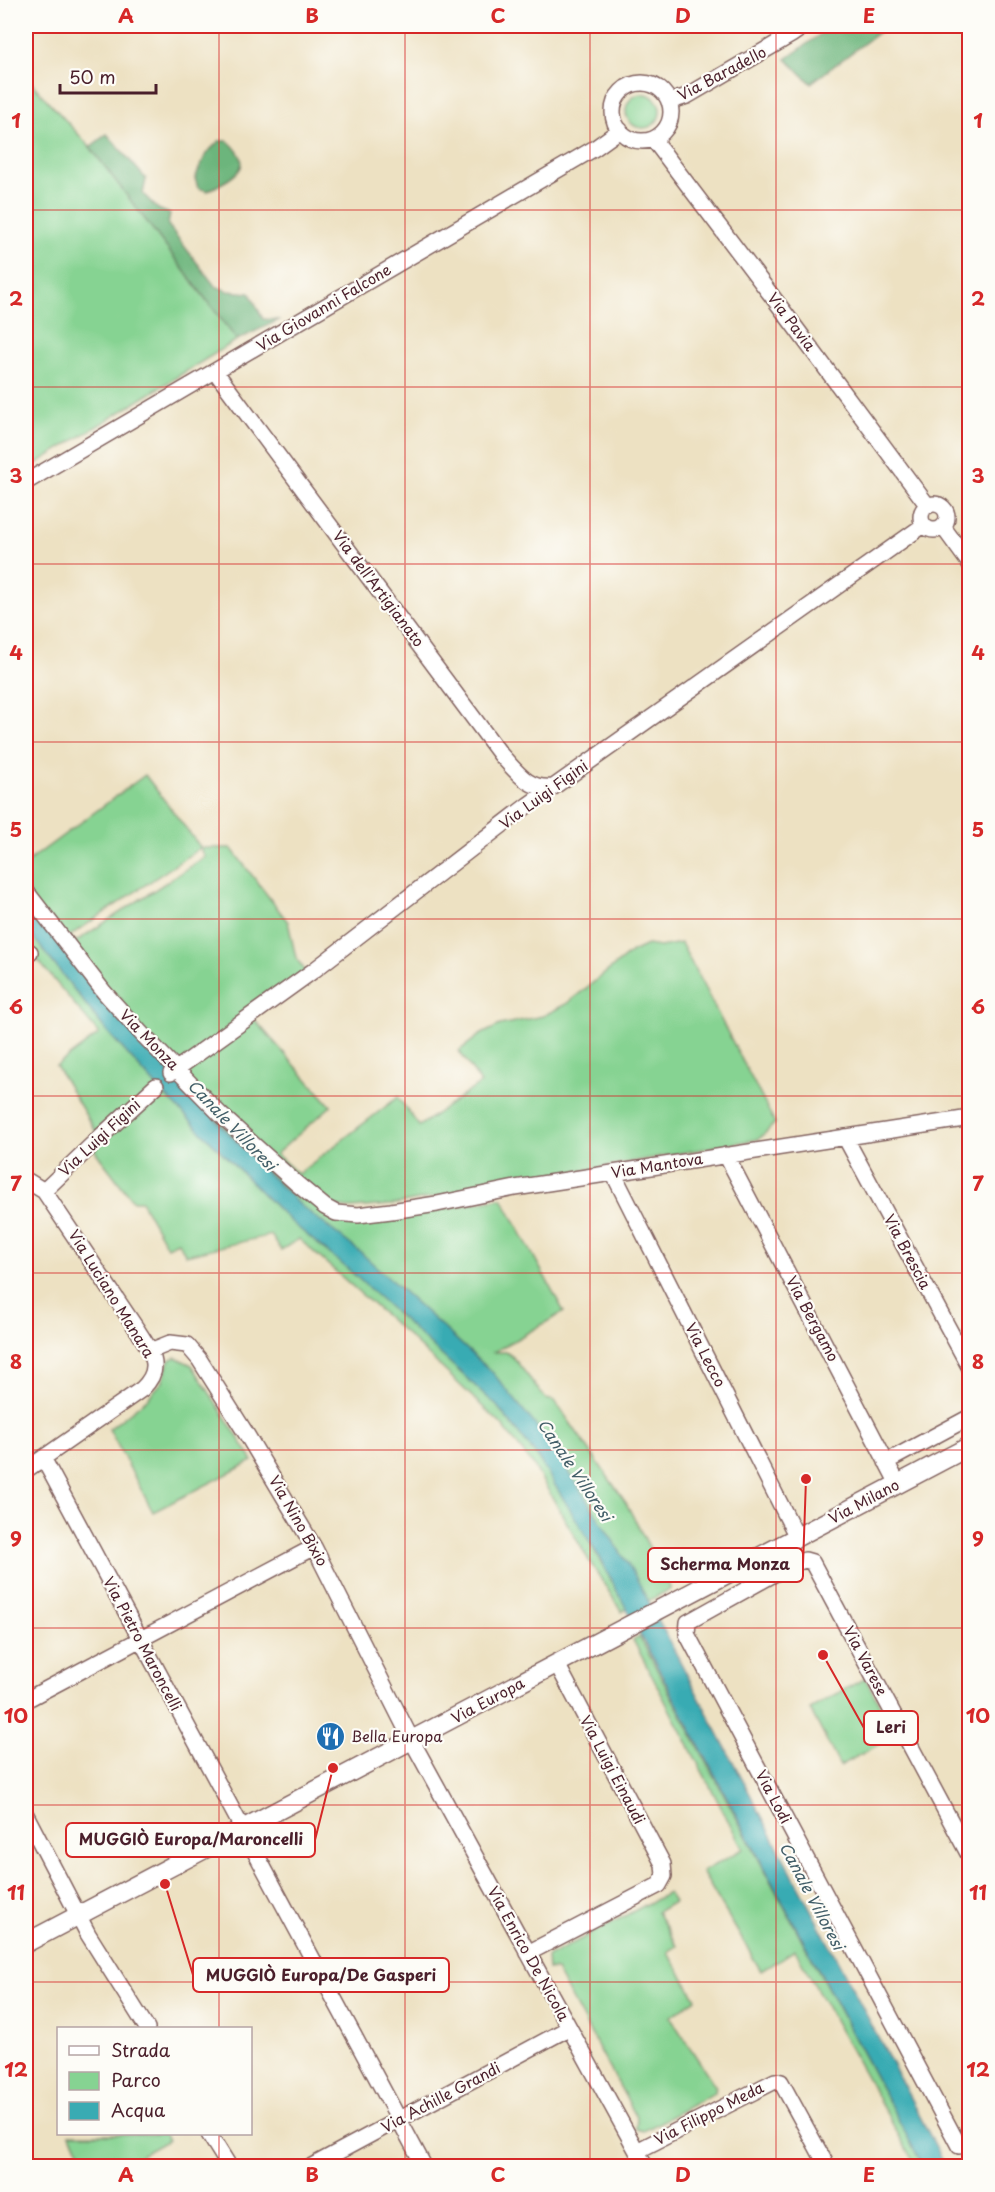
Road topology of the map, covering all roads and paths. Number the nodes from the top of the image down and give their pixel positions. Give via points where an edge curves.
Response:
1 (804, 26) edge
2 (669, 102) junction
3 (620, 130) junction
4 (653, 139) junction
5 (215, 371) junction
6 (26, 482) edge
7 (928, 506) junction
8 (924, 525) junction
9 (943, 527) junction
10 (969, 564) edge
11 (553, 787) junction
12 (26, 891) edge
13 (174, 1070) junction
14 (156, 1086) dead end
15 (969, 1120) edge
16 (845, 1137) junction
17 (726, 1155) junction
18 (613, 1173) junction
19 (26, 1180) edge
20 (44, 1191) junction
21 (346, 1215) joint
22 (150, 1351) junction
23 (969, 1368) edge
24 (969, 1417) edge
25 (969, 1447) edge
26 (43, 1458) junction
27 (886, 1462) junction
28 (26, 1470) edge
29 (898, 1484) junction
30 (797, 1537) junction
31 (315, 1547) junction
32 (812, 1562) joint
33 (661, 1609) joint
34 (139, 1640) junction
35 (557, 1664) junction
36 (26, 1700) edge
37 (412, 1740) junction
38 (26, 1815) edge
39 (242, 1830) junction
40 (969, 1857) edge
41 (78, 1916) junction
42 (26, 1943) edge
43 (528, 1953) junction
44 (146, 2027) edge
45 (569, 2028) junction
46 (398, 2121) junction
47 (210, 2135) edge
48 (964, 2143) edge
49 (637, 2151) junction
50 (229, 2166) edge
51 (312, 2166) edge
52 (424, 2166) edge
53 (645, 2166) edge
54 (827, 2166) edge

1 - 2 street, Via Baradello via 687,96
2 - 3 street via 656,87 628,87 615,102 613,112
2 - 4 street via 670,119
3 - 4 street via 635,140
3 - 5 street, Via Giovanni Falcone
4 - 7 street, Via Pavia
5 - 6 street, Via Giovanni Falcone
5 - 11 street, Via dell'Artigianato via 501,755 532,785
7 - 8 street via 921,518
7 - 9 street via 945,509
8 - 9 street via 936,530
8 - 11 street, Via Luigi Figini
9 - 10 street
11 - 13 street, Via Luigi Figini via 305,977
12 - 13 street, Via Monza via 122,1012
13 - 21 street, Via Monza via 296,1183 325,1207
14 - 20 street, Via Luigi Figini
15 - 16 street, Via Mantova
16 - 17 street, Via Mantova
16 - 23 street, Via Brescia
17 - 18 street, Via Mantova
17 - 27 street, Via Bergamo
18 - 21 street, Via Mantova via 437,1204
18 - 30 street, Via Lecco
19 - 20 street, Via Luciano Manara
20 - 22 street, Via Luciano Manara
22 - 26 street, Via Luciano Manara via 154,1372 149,1382
22 - 31 street, Via Nino Bixio via 170,1342 187,1345 199,1359
24 - 27 street, Via Milano
25 - 29 street, Via Milano
26 - 28 street, Via Luciano Manara
26 - 34 street, Via Pietro Maroncelli
27 - 29 street, Via Bergamo
29 - 30 street, Via Milano
30 - 33 street, Via Milano
31 - 34 street
31 - 37 street, Via Nino Bixio
32 - 40 street, Via Varese
32 - 48 street, Via Lodi via 792,1564 696,1616 688,1622 687,1634
33 - 35 street, Via Europa
34 - 36 street
34 - 39 street, Via Pietro Maroncelli
35 - 37 street, Via Europa
35 - 43 street, Via Luigi Einaudi via 663,1864 664,1876 659,1885
37 - 39 street, Via Europa
37 - 43 street, Via Enrico De Nicola
38 - 41 street
39 - 41 street, Via Europa
39 - 46 street, Via Pietro Maroncelli
41 - 42 street, Via Europa
41 - 44 street
43 - 45 street, Via Enrico De Nicola
45 - 46 street, Via Achille Grandi
45 - 49 street, Via Enrico De Nicola
46 - 51 street, Via Achille Grandi
46 - 52 street, Via Pietro Maroncelli
47 - 50 street
49 - 53 street, Via Enrico De Nicola
49 - 54 street, Via Filippo Meda via 775,2081 781,2082

